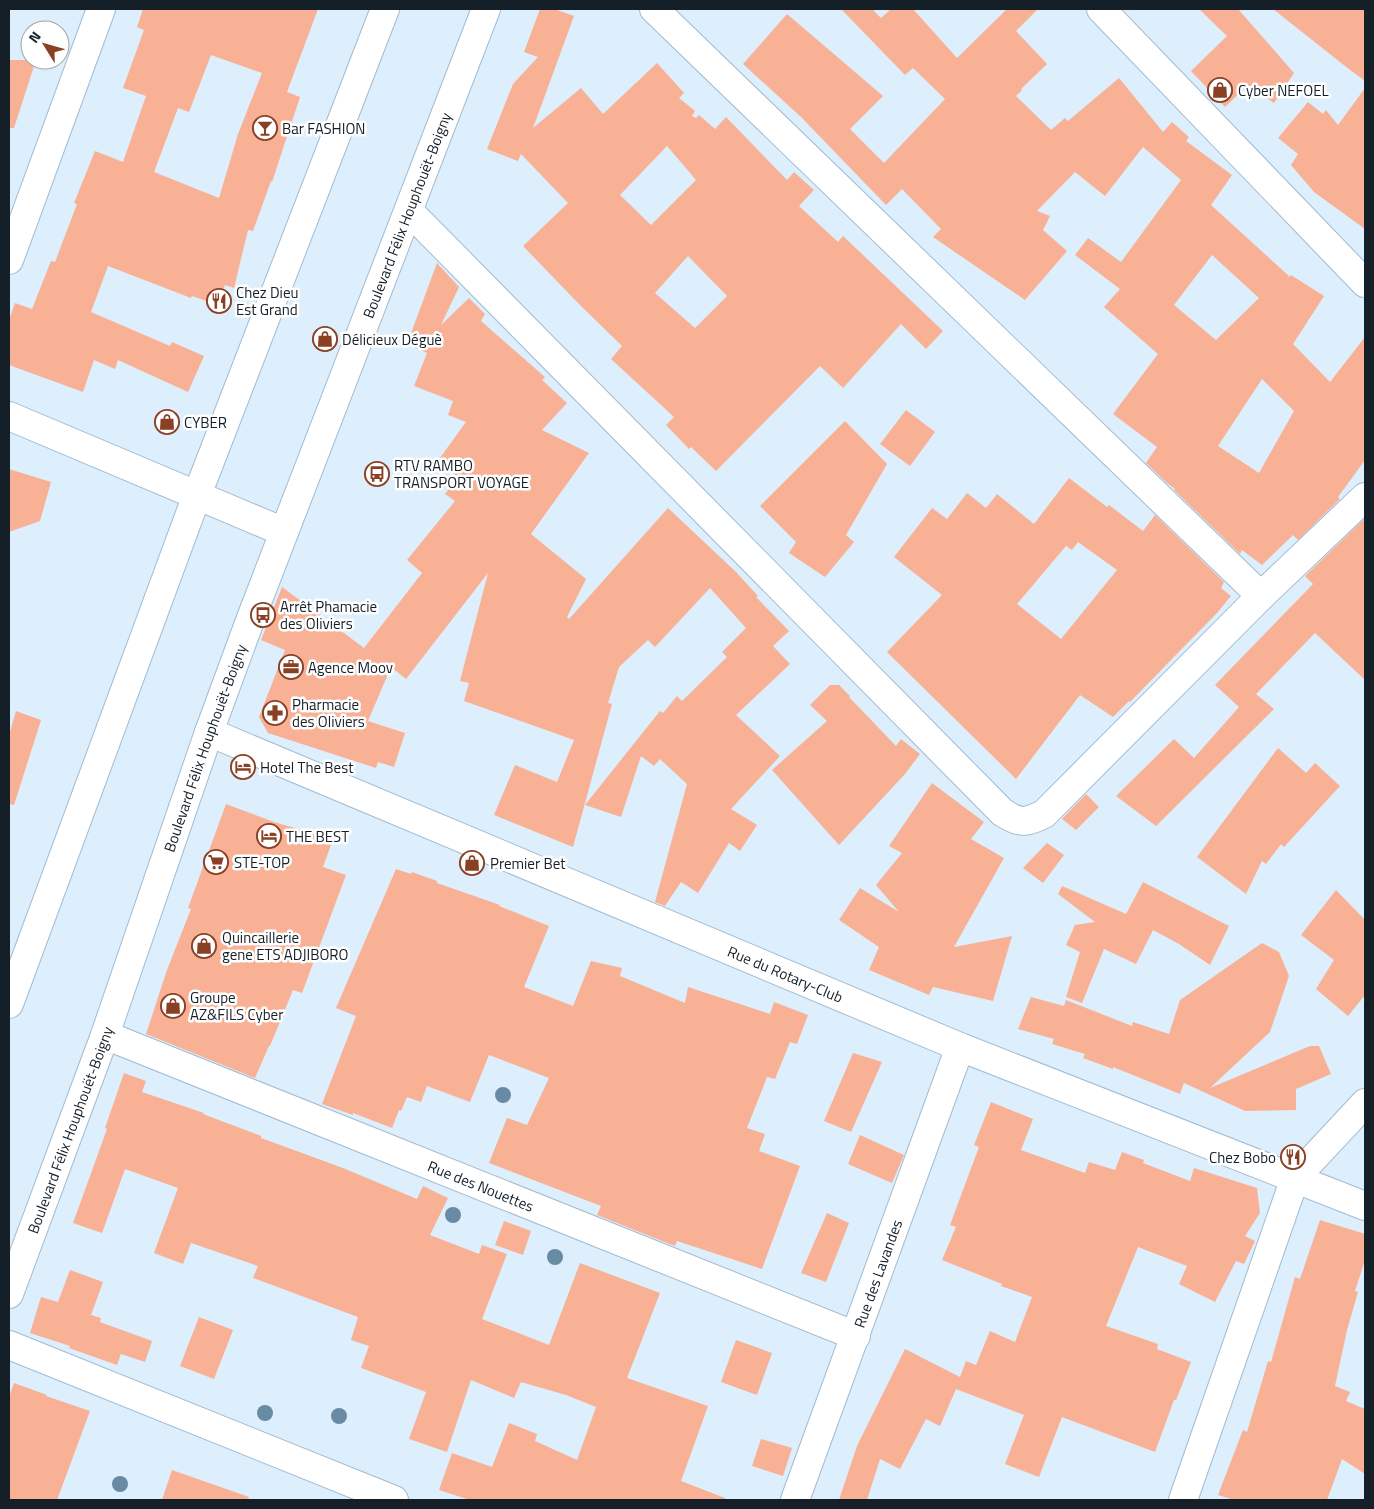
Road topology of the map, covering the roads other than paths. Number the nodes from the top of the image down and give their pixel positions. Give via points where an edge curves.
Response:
1 (101, 9) edge
2 (385, 9) edge
3 (486, 9) edge
4 (654, 9) edge
5 (1101, 9) edge
6 (408, 211) junction
7 (9, 260) edge
8 (1365, 283) edge
9 (9, 416) edge
10 (197, 495) junction
11 (1365, 497) edge
12 (284, 532) junction
13 (1261, 596) junction
14 (209, 732) junction
15 (9, 1004) edge
16 (105, 1035) junction
17 (960, 1048) junction
18 (1365, 1103) edge
19 (1296, 1178) junction
20 (1365, 1206) edge
21 (9, 1294) edge
22 (856, 1336) junction
23 (9, 1345) edge
24 (394, 1500) edge
25 (795, 1500) edge
26 (1183, 1500) edge

1 - 7 street
2 - 10 street
3 - 6 street, Boulevard Félix Houphouët-Boigny
4 - 13 street
5 - 8 street
6 - 12 street, Boulevard Félix Houphouët-Boigny
6 - 13 street via 1013,820 1029,821 1044,814
9 - 10 street
10 - 12 street
10 - 15 street
11 - 13 street
12 - 14 street, Boulevard Félix Houphouët-Boigny
14 - 16 street, Boulevard Félix Houphouët-Boigny
14 - 17 street, Rue du Rotary-Club
16 - 21 street, Boulevard Félix Houphouët-Boigny
16 - 22 street, Rue des Nouettes
17 - 19 street, Rue du Rotary-Club
17 - 22 street, Rue des Lavandes
18 - 19 street
19 - 20 street, Rue du Rotary-Club
19 - 26 street
22 - 25 street, Rue des Lavandes
23 - 24 street

